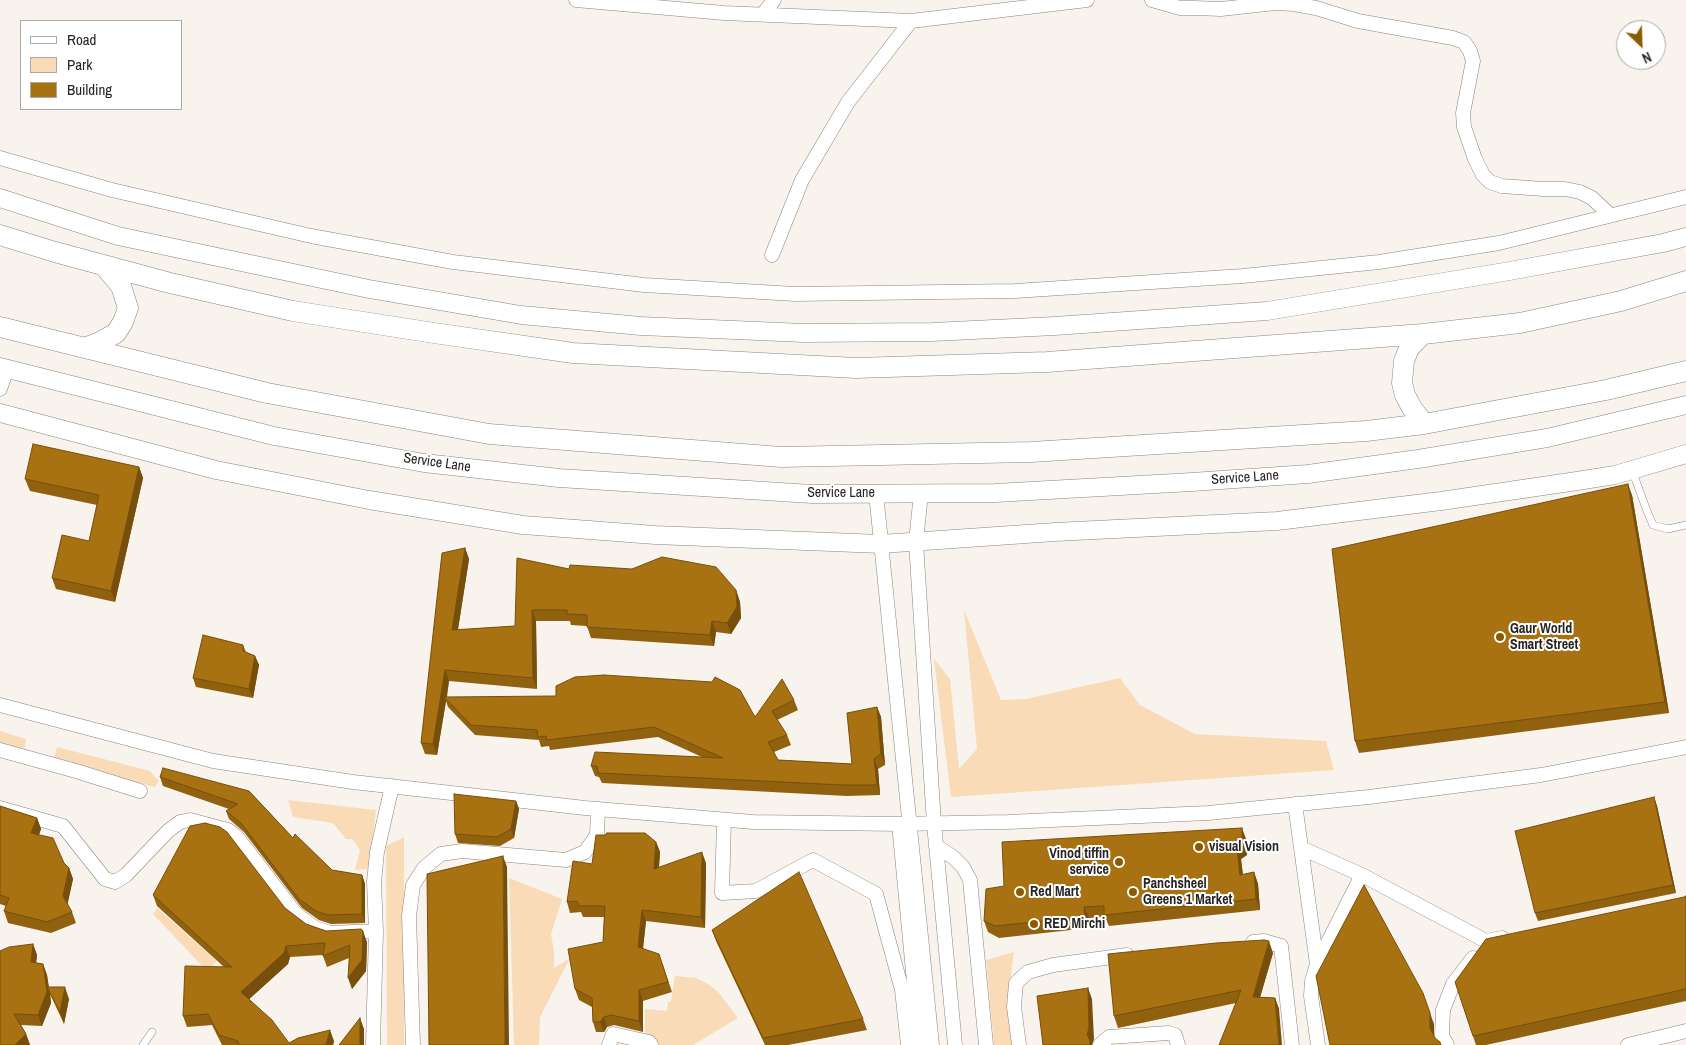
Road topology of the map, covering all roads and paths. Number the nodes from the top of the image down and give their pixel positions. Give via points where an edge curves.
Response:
1 (576, 0) edge
2 (774, 0) edge
3 (1087, 0) edge
4 (1152, 0) edge
5 (601, 1) edge
6 (763, 14) junction
7 (912, 21) junction
8 (0, 158) edge
9 (1686, 197) edge
10 (0, 198) edge
11 (1610, 215) junction
12 (0, 235) edge
13 (1686, 237) edge
14 (772, 255) dead end
15 (105, 266) junction
16 (1686, 281) edge
17 (0, 327) edge
18 (1422, 334) junction
19 (84, 348) junction
20 (3, 368) edge
21 (1686, 371) edge
22 (0, 389) edge
23 (1686, 405) edge
24 (0, 413) edge
25 (1424, 424) junction
26 (1686, 454) edge
27 (1632, 470) junction
28 (921, 493) junction
29 (876, 494) junction
30 (1686, 524) edge
31 (916, 542) junction
32 (881, 544) junction
33 (0, 705) edge
34 (1686, 747) edge
35 (0, 750) edge
36 (392, 786) junction
37 (140, 791) dead end
38 (1295, 804) junction
39 (0, 808) edge
40 (598, 809) junction
41 (724, 820) junction
42 (904, 824) junction
43 (934, 824) junction
44 (936, 846) junction
45 (1301, 848) junction
46 (1362, 876) junction
47 (376, 932) junction
48 (1512, 936) edge
49 (1486, 941) junction
50 (1243, 943) edge
51 (1136, 954) edge
52 (1317, 964) junction
53 (1686, 1031) edge
54 (152, 1032) dead end
55 (143, 1045) edge
56 (373, 1045) edge
57 (413, 1045) edge
58 (609, 1045) edge
59 (651, 1045) edge
60 (908, 1045) edge
61 (920, 1045) edge
62 (932, 1045) edge
63 (955, 1045) edge
64 (986, 1045) edge
65 (1019, 1045) edge
66 (1100, 1045) edge
67 (1178, 1045) edge
68 (1292, 1045) edge
69 (1318, 1045) edge
70 (1447, 1045) edge
71 (1628, 1045) edge

1 - 5 street
2 - 6 street
3 - 7 street
4 - 11 street via 1180,8 1294,4 1358,22 1416,30 1464,42 1473,61 1463,113 1464,127 1483,175 1490,182 1502,186 1580,192 1592,198
5 - 6 street
6 - 7 street
7 - 14 street via 848,102 802,180
8 - 11 street via 112,190 311,236 453,262 644,285 795,294 1015,291 1262,274 1379,262 1499,243
9 - 11 street
10 - 13 street via 118,236 369,289 521,315 641,326 804,333 951,332 1267,311
12 - 15 main road
15 - 18 main road via 293,311 564,352 856,368 1047,362
15 - 19 main road via 121,286 128,308 116,333
16 - 18 main road via 1621,301 1546,318
17 - 19 main road
18 - 25 main road via 1409,348 1402,383 1412,408
19 - 25 main road via 267,393 489,434 781,457 1041,451 1366,431
20 - 22 street
20 - 29 street, Service Lane via 274,436 424,463 559,478 812,494
21 - 25 main road via 1606,390
23 - 28 street, Service Lane via 1547,438 1308,474 995,493
24 - 32 street via 216,470 369,500 523,525 655,535
26 - 27 street
27 - 30 lane via 1646,512 1654,525 1668,529
27 - 31 street via 1441,501 1277,521
28 - 29 street, Service Lane
28 - 31 street
29 - 32 street
31 - 32 street
31 - 43 street
32 - 42 street
33 - 36 street via 213,761
34 - 38 street via 1541,775
35 - 37 street
36 - 40 street
36 - 47 street via 377,852 374,882
38 - 43 street via 1208,813
38 - 45 street
39 - 47 street via 63,826 105,879 115,882 180,822 190,820 228,830 237,837 296,914 315,928 330,933
40 - 41 street
40 - 57 street via 597,835 585,852 566,860 462,851 441,854 424,868 413,885 409,916
41 - 42 street
41 - 60 street via 722,894 756,891 813,860 876,894 902,990
42 - 43 street
42 - 61 street
42 - 62 street
43 - 44 street
44 - 63 street
44 - 64 street via 963,867 970,880
45 - 46 street
45 - 52 street
46 - 49 street
46 - 52 street
47 - 56 street
48 - 49 street
49 - 70 street via 1453,984 1443,1010 1442,1036
50 - 68 street via 1264,941 1281,946
51 - 65 street via 1087,959 1028,972 1016,982 1014,1007
52 - 69 street via 1312,996
53 - 71 street
54 - 55 lane
58 - 59 street via 613,1034
66 - 67 street via 1109,1037 1169,1033 1175,1035

